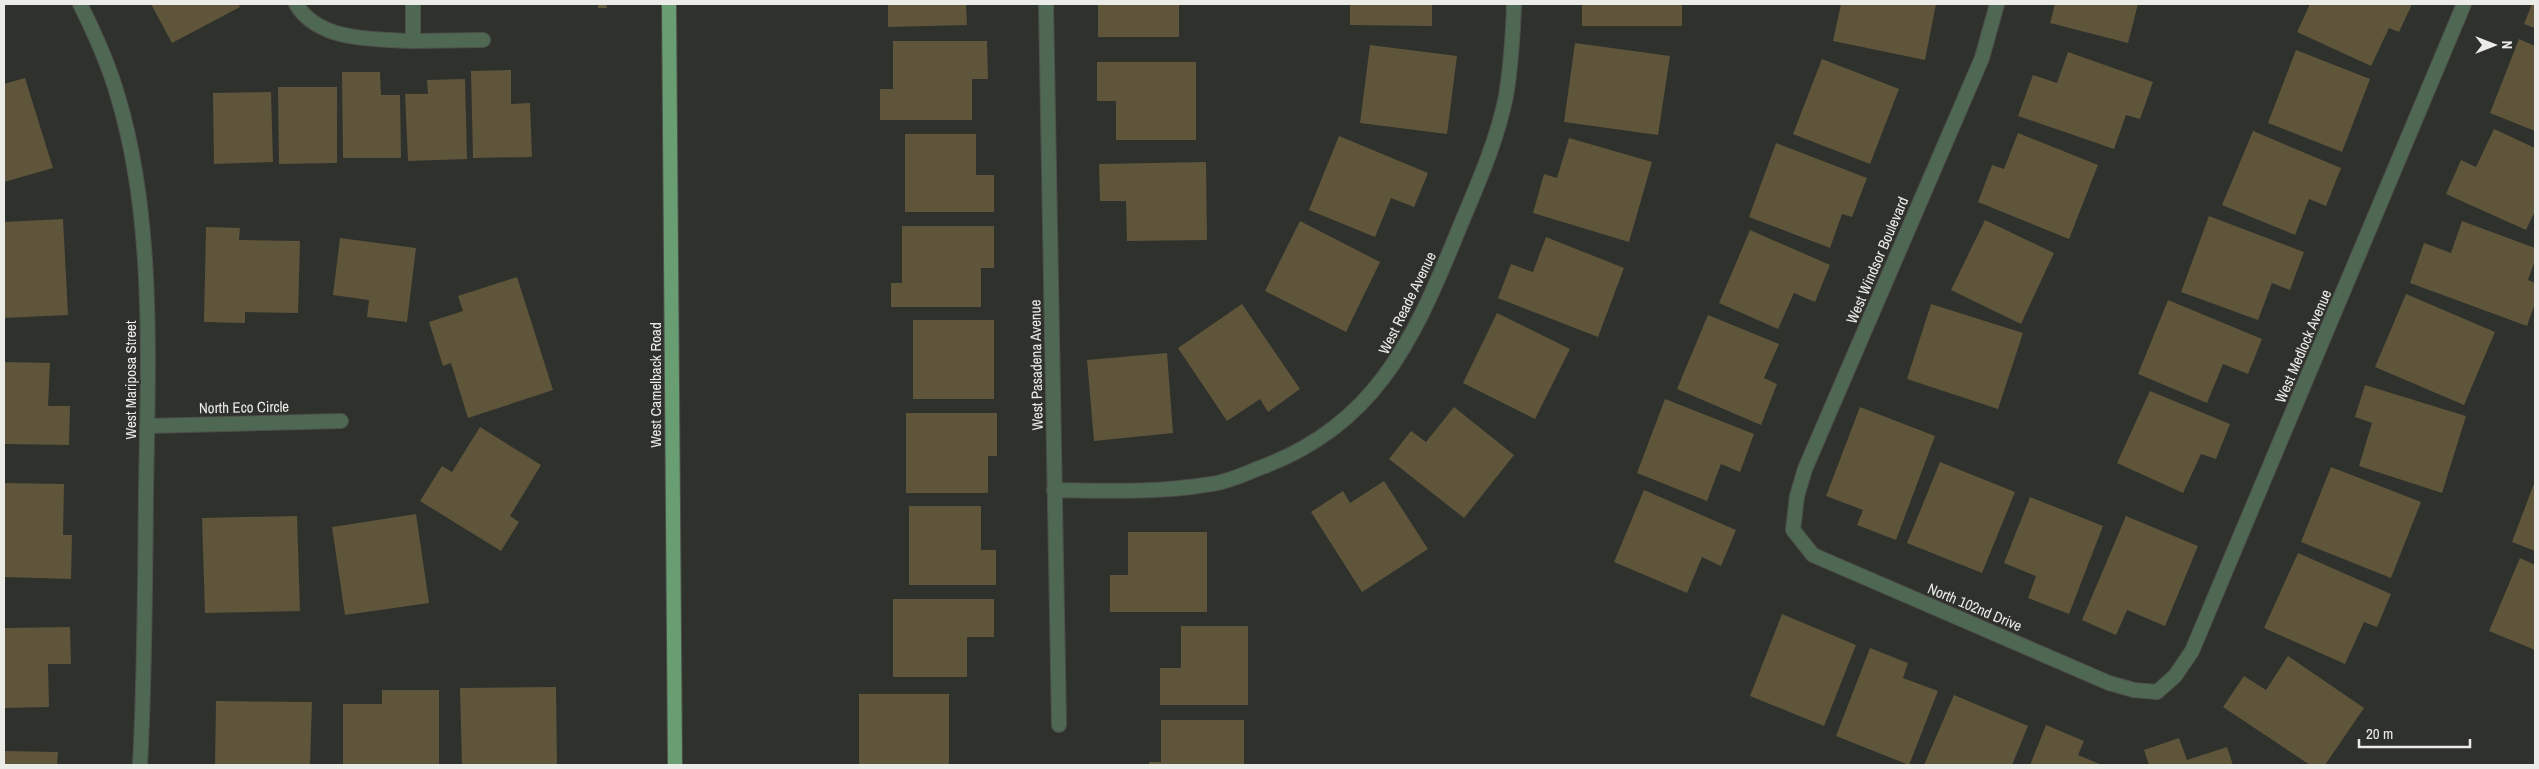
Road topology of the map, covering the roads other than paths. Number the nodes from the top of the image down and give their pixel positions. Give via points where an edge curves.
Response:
1 (80, 4) edge
2 (296, 4) edge
3 (413, 4) edge
4 (669, 4) edge
5 (1046, 4) edge
6 (1514, 4) edge
7 (1997, 4) edge
8 (2464, 4) edge
9 (413, 40) junction
10 (483, 40) dead end
11 (342, 421) dead end
12 (147, 426) junction
13 (1054, 490) junction
14 (1793, 530) joint
15 (2157, 692) joint
16 (1059, 725) dead end
17 (140, 765) edge
18 (675, 765) edge

1 - 12 street, West Mariposa Street via 106,61 130,146 145,266
2 - 9 street via 325,29 358,38
3 - 9 street
4 - 18 main road, West Camelback Road
5 - 13 street, West Pasadena Avenue
6 - 13 street, West Reade Avenue via 1506,97 1480,178 1413,333 1393,367 1362,405 1307,447 1284,459 1214,484 1150,491
7 - 14 street, West Windsor Boulevard via 1982,58 1805,469 1797,496
8 - 15 street, West Medlock Avenue via 2192,651 2175,676
9 - 10 street
11 - 12 street, North Eco Circle
12 - 17 street, West Mariposa Street
13 - 16 street, West Pasadena Avenue
14 - 15 street, North 102nd Drive via 1813,555 2109,683

